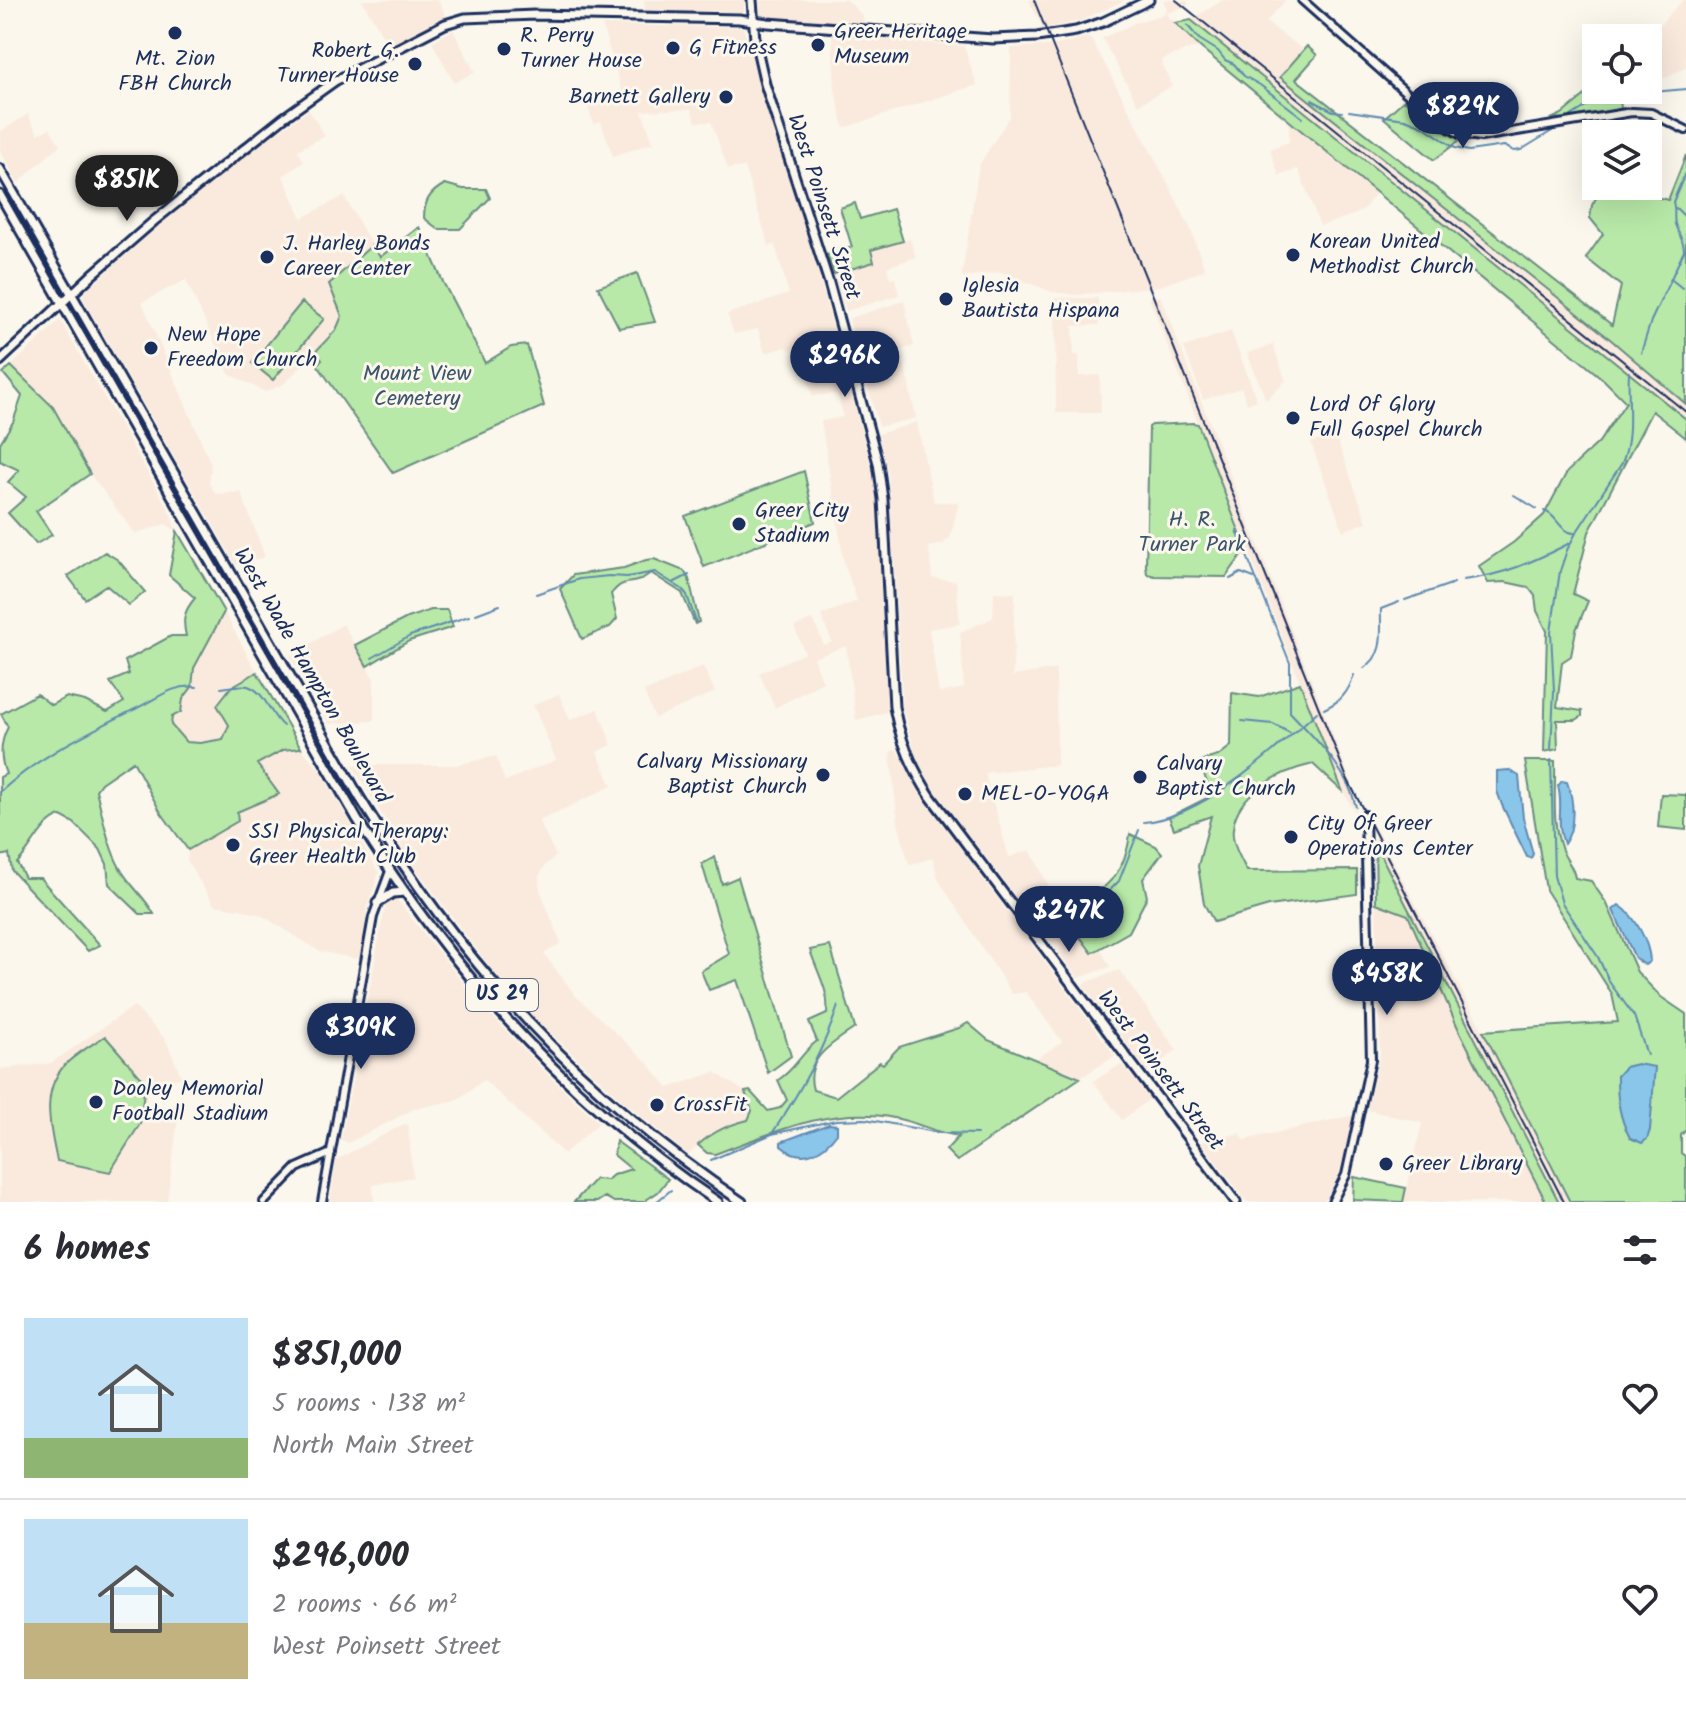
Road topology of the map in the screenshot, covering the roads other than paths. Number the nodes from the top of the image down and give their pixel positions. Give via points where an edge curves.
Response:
1 (752, 0) edge
2 (1302, 0) edge
3 (1146, 2) edge
4 (753, 21) junction
5 (1686, 130) edge
6 (0, 169) edge
7 (0, 195) edge
8 (71, 293) junction
9 (61, 303) junction
10 (0, 361) edge
11 (1365, 815) dead end
12 (390, 871) junction
13 (405, 892) junction
14 (377, 903) junction
15 (648, 1134) junction
16 (639, 1144) junction
17 (331, 1153) junction
18 (264, 1202) edge
19 (322, 1202) edge
20 (718, 1202) edge
21 (742, 1202) edge
22 (1236, 1202) edge
23 (1332, 1202) edge

1 - 4 main road, West Poinsett Street
2 - 5 street via 1438,121 1460,134 1492,136 1627,112 1651,113
3 - 4 main road via 1076,31 1001,39
4 - 8 main road via 535,15 445,24 300,105
4 - 22 main road, West Poinsett Street via 765,84 829,283 878,463 894,707 910,760 939,807
6 - 8 main road, US 29
7 - 9 main road, US 29
8 - 9 main road
8 - 15 main road, West Wade Hampton Boulevard / US 29 via 360,798 419,889 523,1018
9 - 10 main road
9 - 12 main road, West Wade Hampton Boulevard / US 29
11 - 23 street via 1371,1060 1346,1175
12 - 13 main road, West Wade Hampton Boulevard / US 29
12 - 14 street
13 - 14 main road
13 - 16 main road, West Wade Hampton Boulevard / US 29 via 513,1027
14 - 17 street
15 - 16 main road
15 - 21 main road, West Wade Hampton Boulevard / US 29
16 - 20 main road, West Wade Hampton Boulevard / US 29
17 - 18 street via 297,1168
17 - 19 street

